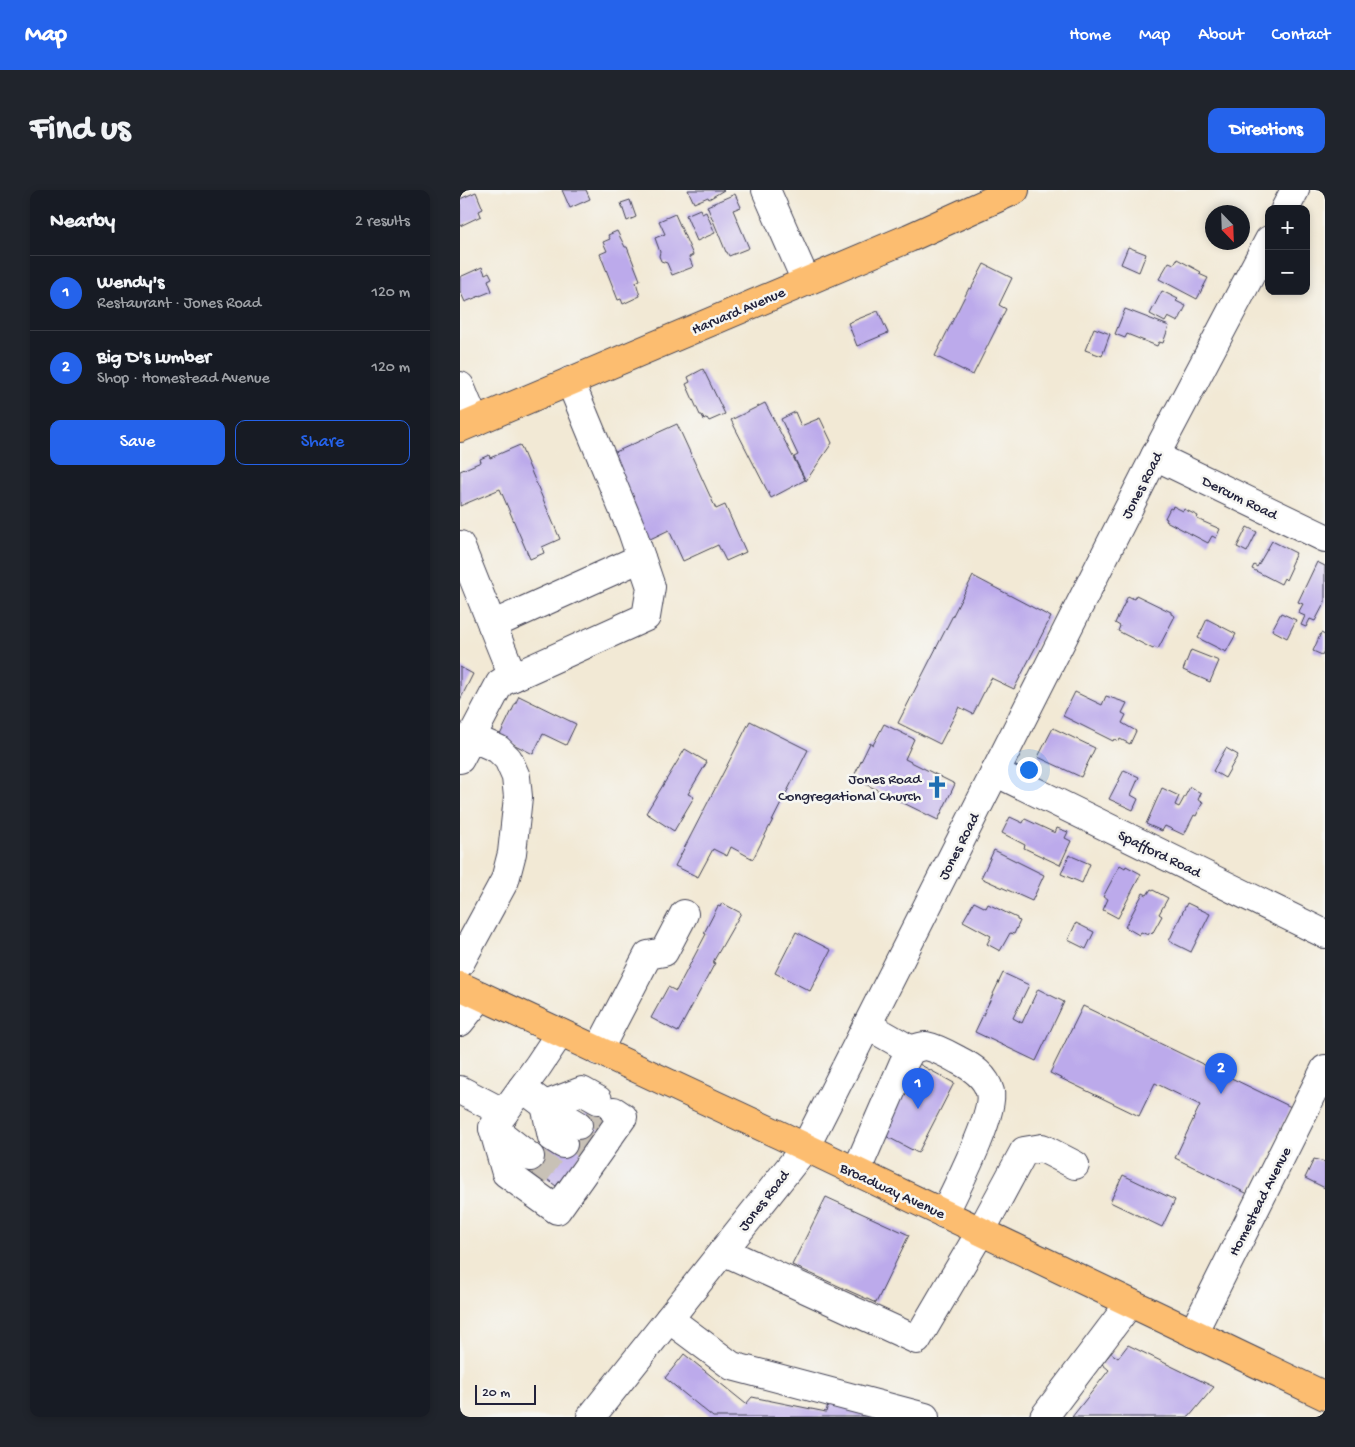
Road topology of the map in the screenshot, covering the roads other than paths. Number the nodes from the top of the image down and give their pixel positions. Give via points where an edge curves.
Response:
1 (766, 190) edge
2 (1014, 190) edge
3 (1295, 190) edge
4 (1287, 205) edge
5 (1265, 248) edge
6 (806, 281) junction
7 (570, 381) junction
8 (460, 386) edge
9 (468, 425) edge
10 (1155, 456) junction
11 (1325, 538) edge
12 (460, 545) edge
13 (641, 558) junction
14 (492, 625) junction
15 (513, 677) junction
16 (466, 748) edge
17 (995, 772) junction
18 (684, 914) dead end
19 (1325, 934) edge
20 (460, 963) edge
21 (470, 991) edge
22 (460, 1022) edge
23 (867, 1025) junction
24 (560, 1033) junction
25 (912, 1050) junction
26 (598, 1051) junction
27 (1325, 1068) edge
28 (522, 1088) junction
29 (460, 1090) edge
30 (545, 1105) junction
31 (499, 1120) junction
32 (592, 1133) junction
33 (805, 1148) junction
34 (530, 1157) tunnel mouth
35 (1075, 1165) dead end
36 (856, 1172) junction
37 (944, 1214) junction
38 (980, 1231) junction
39 (723, 1251) junction
40 (1130, 1303) junction
41 (669, 1319) junction
42 (1193, 1333) junction
43 (1325, 1396) edge
44 (591, 1417) edge
45 (925, 1417) edge
46 (1044, 1417) edge

1 - 6 street
2 - 6 main road, Harvard Avenue
3 - 4 street
5 - 10 street, Jones Road
6 - 7 main road, Harvard Avenue
7 - 9 main road, Harvard Avenue
7 - 13 street
8 - 9 street
10 - 11 street, Dercum Road
10 - 17 street, Jones Road
12 - 14 street
13 - 14 street
13 - 15 street via 651,587 646,617
14 - 15 street
15 - 16 street via 500,683
16 - 20 street via 498,749 508,759 516,777 518,797 512,853 505,880
17 - 19 street, Spafford Road
17 - 23 street, Jones Road
18 - 26 street via 664,952 648,955
21 - 22 street
21 - 24 main road, Broadway Avenue
23 - 25 street
23 - 33 street, Jones Road
24 - 26 main road, Broadway Avenue
24 - 28 street
25 - 36 street
25 - 37 street via 926,1046 972,1067 985,1080 990,1094 988,1114
26 - 33 main road, Broadway Avenue
27 - 42 street, Homestead Avenue
28 - 30 street
28 - 31 street
29 - 31 street
30 - 32 street via 552,1137
30 - 32 street via 582,1091
31 - 32 street via 506,1173 564,1193
31 - 34 street
33 - 36 main road, Broadway Avenue
33 - 39 street, Jones Road
35 - 38 street via 1042,1148 1024,1151
36 - 37 main road, Broadway Avenue
37 - 38 main road, Broadway Avenue
38 - 39 street via 917,1340
38 - 40 main road, Broadway Avenue
39 - 41 street, Jones Road
40 - 42 main road, Broadway Avenue
40 - 46 street
41 - 44 street, Jones Road
41 - 45 street via 732,1366
42 - 43 main road, Broadway Avenue

